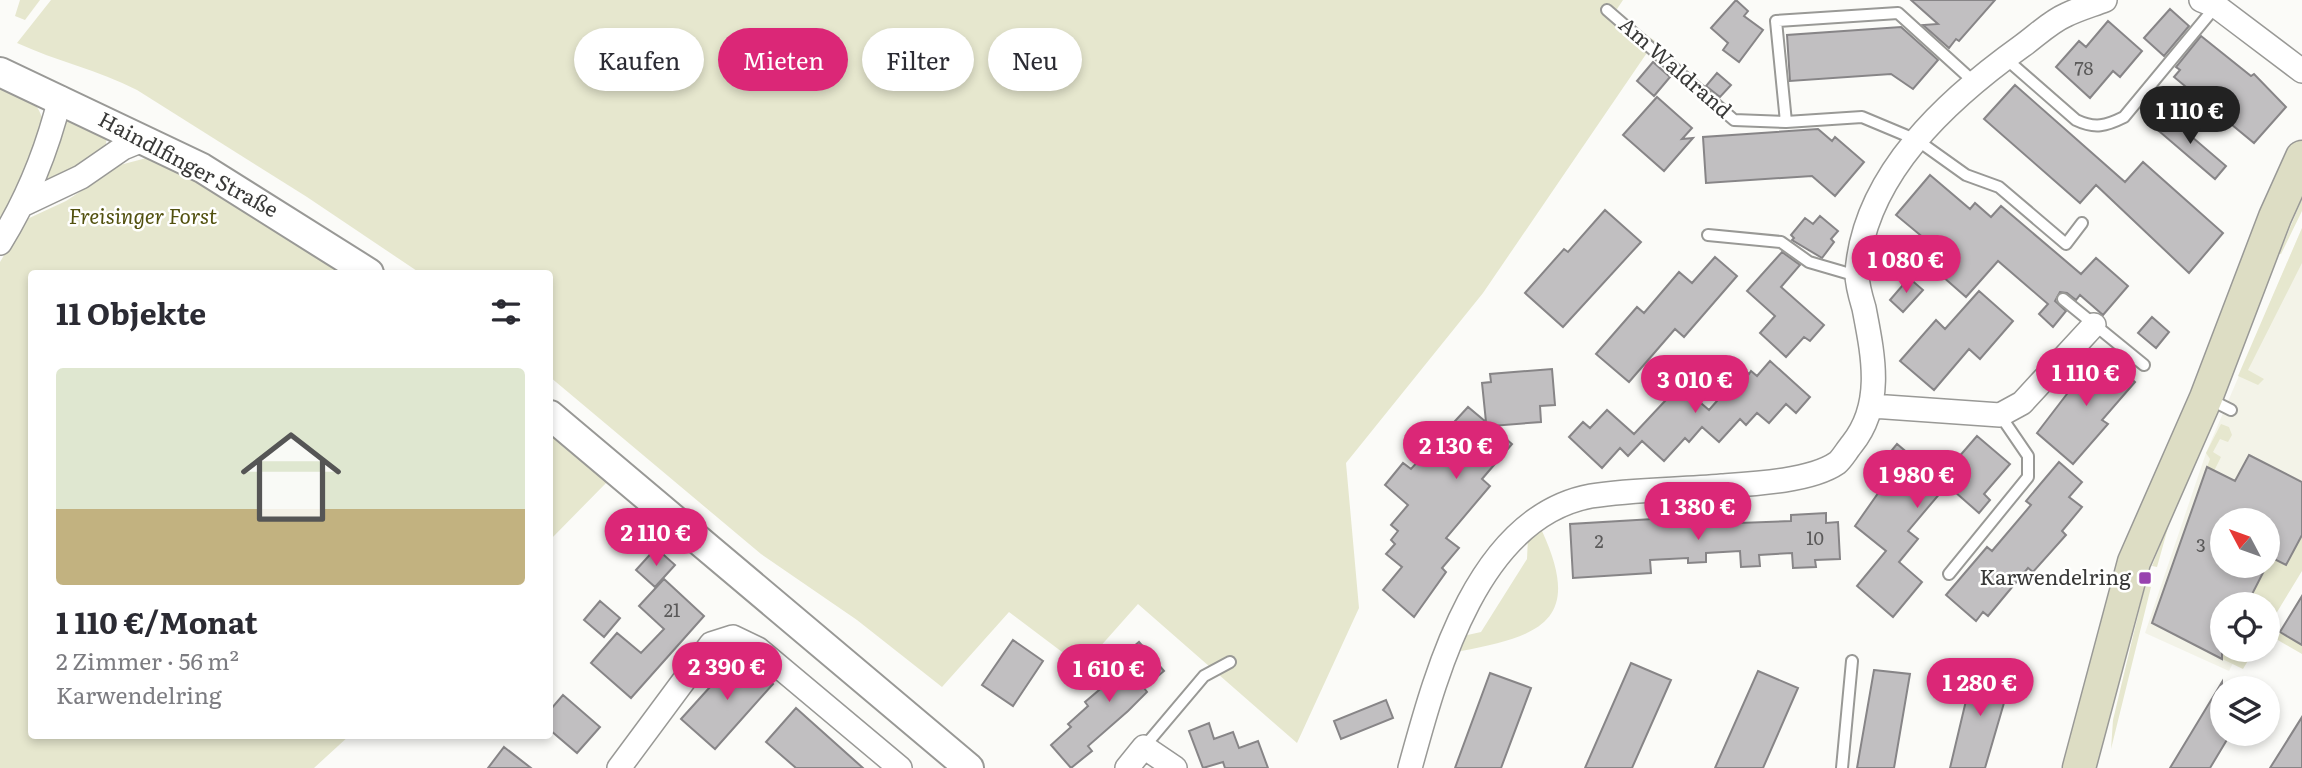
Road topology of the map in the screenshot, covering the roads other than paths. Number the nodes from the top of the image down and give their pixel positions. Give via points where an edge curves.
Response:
1 (2105, 0) edge
2 (2208, 3) edge
3 (1607, 10) dead end
4 (2005, 58) junction
5 (2302, 71) edge
6 (0, 72) edge
7 (1973, 82) junction
8 (60, 98) junction
9 (1786, 122) junction
10 (145, 139) junction
11 (1917, 140) junction
12 (2302, 157) edge
13 (24, 204) junction
14 (2082, 223) dead end
15 (1708, 235) dead end
16 (0, 243) edge
17 (364, 270) edge
18 (1857, 276) junction
19 (2063, 299) dead end
20 (2094, 325) junction
21 (2144, 365) dead end
22 (1872, 405) junction
23 (2000, 415) junction
24 (553, 418) edge
25 (1949, 574) dead end
26 (1852, 661) dead end
27 (1230, 662) dead end
28 (1144, 747) junction
29 (619, 768) edge
30 (901, 768) edge
31 (969, 768) edge
32 (1127, 768) edge
33 (1175, 768) edge
34 (1410, 768) edge
35 (1842, 768) edge
36 (2080, 768) edge

1 - 4 street via 2063,16
2 - 4 lane via 2124,117 2109,124 2088,125 2076,120
2 - 5 street
3 - 9 lane, Am Waldrand via 1734,120
4 - 7 street
6 - 8 street, Haindlfinger Straße
7 - 9 lane via 1898,13 1776,21
7 - 11 street
8 - 10 street, Haindlfinger Straße
8 - 13 street via 48,149
9 - 11 lane, Am Waldrand via 1862,117
10 - 13 street
10 - 17 street, Haindlfinger Straße via 266,206
11 - 14 lane, Am Waldrand via 1966,175 2000,187 2066,244
11 - 18 street via 1881,190 1864,233
12 - 36 main road via 2275,217 2218,404 2134,562
13 - 16 street
15 - 18 lane via 1781,242 1809,262
18 - 22 street via 1874,358
19 - 20 lane
20 - 21 lane
20 - 23 street via 2022,403
22 - 23 street
22 - 34 street via 1861,432 1837,463 1784,481 1590,496 1538,519 1490,566 1463,614
23 - 25 lane via 2028,456 2028,477
24 - 31 street
26 - 35 lane
27 - 28 lane via 1203,676
28 - 32 street
28 - 33 street
29 - 30 street via 710,644 733,637 758,649

